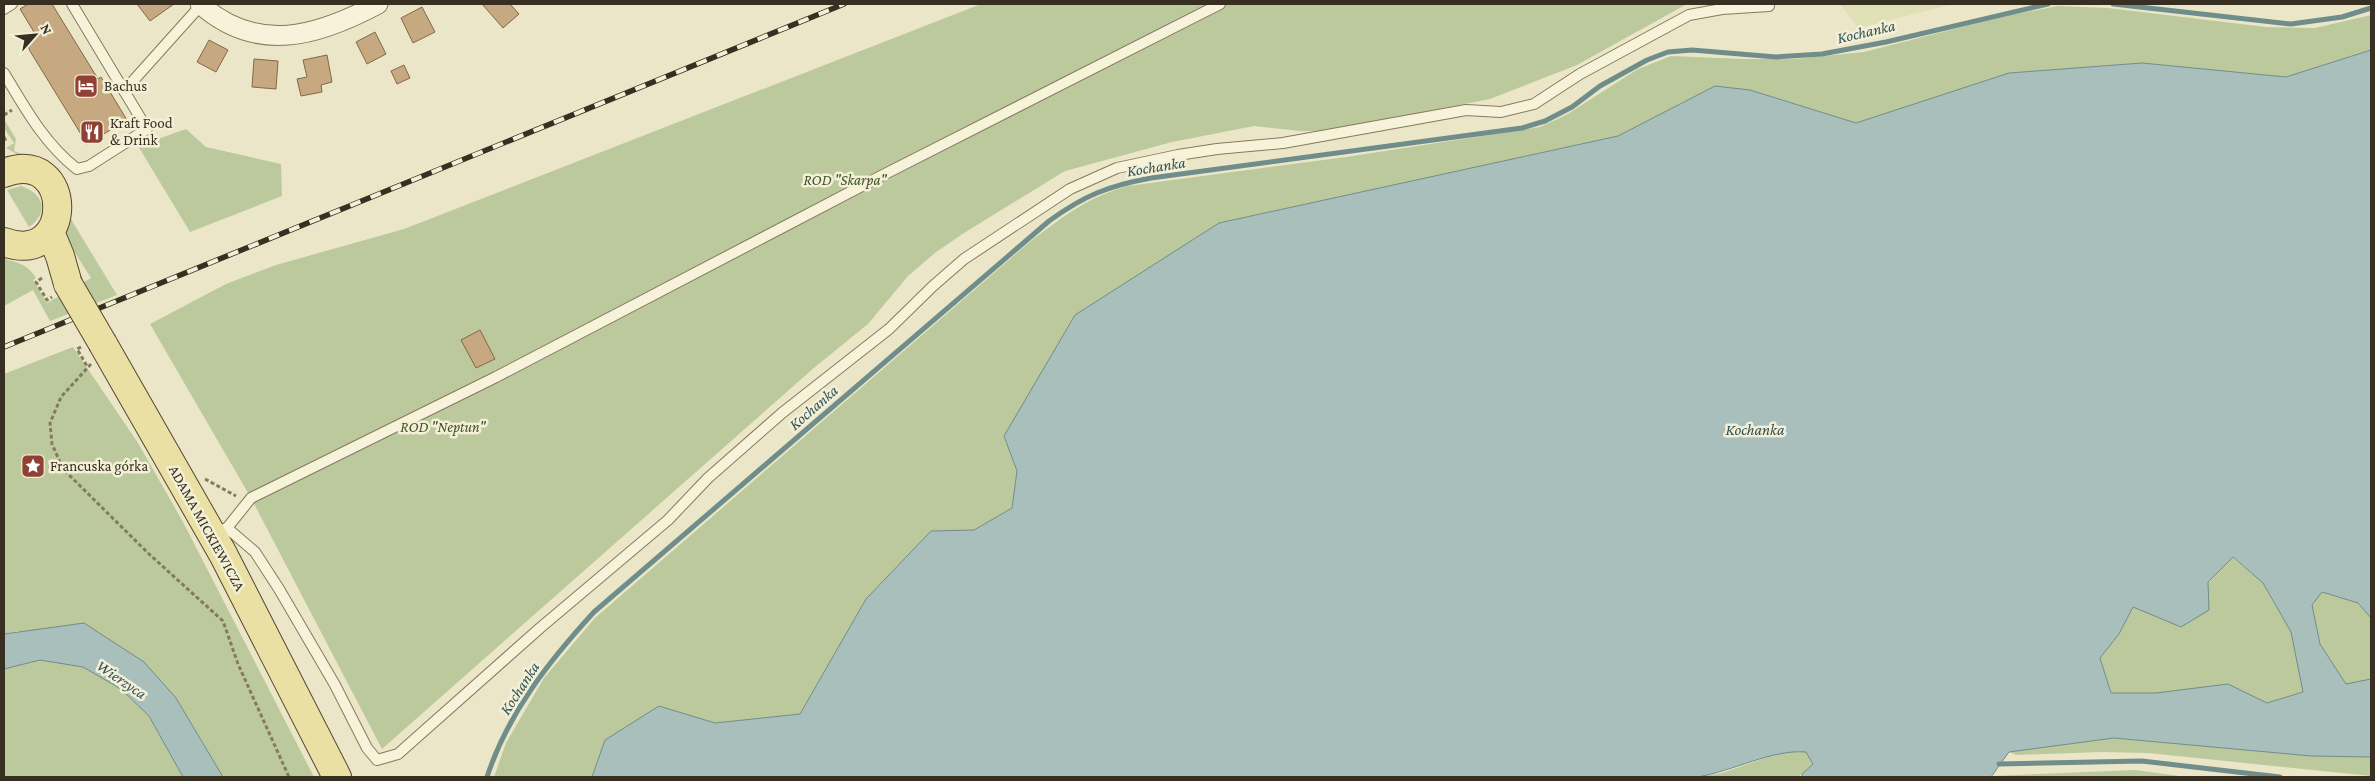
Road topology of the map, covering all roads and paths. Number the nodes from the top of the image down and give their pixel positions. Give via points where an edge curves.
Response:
1 (12, 4) edge
2 (72, 4) edge
3 (201, 4) edge
4 (378, 4) edge
5 (1220, 4) edge
6 (1769, 6) dead end
7 (4, 9) edge
8 (4, 73) edge
9 (124, 91) junction
10 (4, 137) edge
11 (4, 142) edge
12 (7, 166) edge
13 (28, 240) edge
14 (55, 281) junction
15 (45, 297) dead end
16 (91, 348) junction
17 (219, 530) junction
18 (289, 777) edge
19 (337, 777) edge

1 - 7 lane
2 - 9 lane
3 - 4 street via 225,22 246,31 289,36 332,26
3 - 9 lane
5 - 17 lane via 872,180 496,377 251,498
6 - 17 lane via 1722,8 1689,15 1580,74 1534,104 1501,112 1466,110 1283,144 1178,155 1117,168 1070,189 964,259 889,330 782,413 708,478 668,520 398,754 377,760 367,748 336,685 255,552
8 - 9 lane via 46,139 77,169 89,166 147,129
10 - 11 path
12 - 13 main road via 37,172 54,188 58,199 59,211
13 - 14 main road, ADAMA MICKIEWICZA
14 - 15 path via 36,282
14 - 16 main road, ADAMA MICKIEWICZA, bridge
16 - 17 main road, ADAMA MICKIEWICZA
16 - 18 path via 87,366 61,397 50,423 52,444 63,469 223,621 238,664
17 - 19 main road, ADAMA MICKIEWICZA

